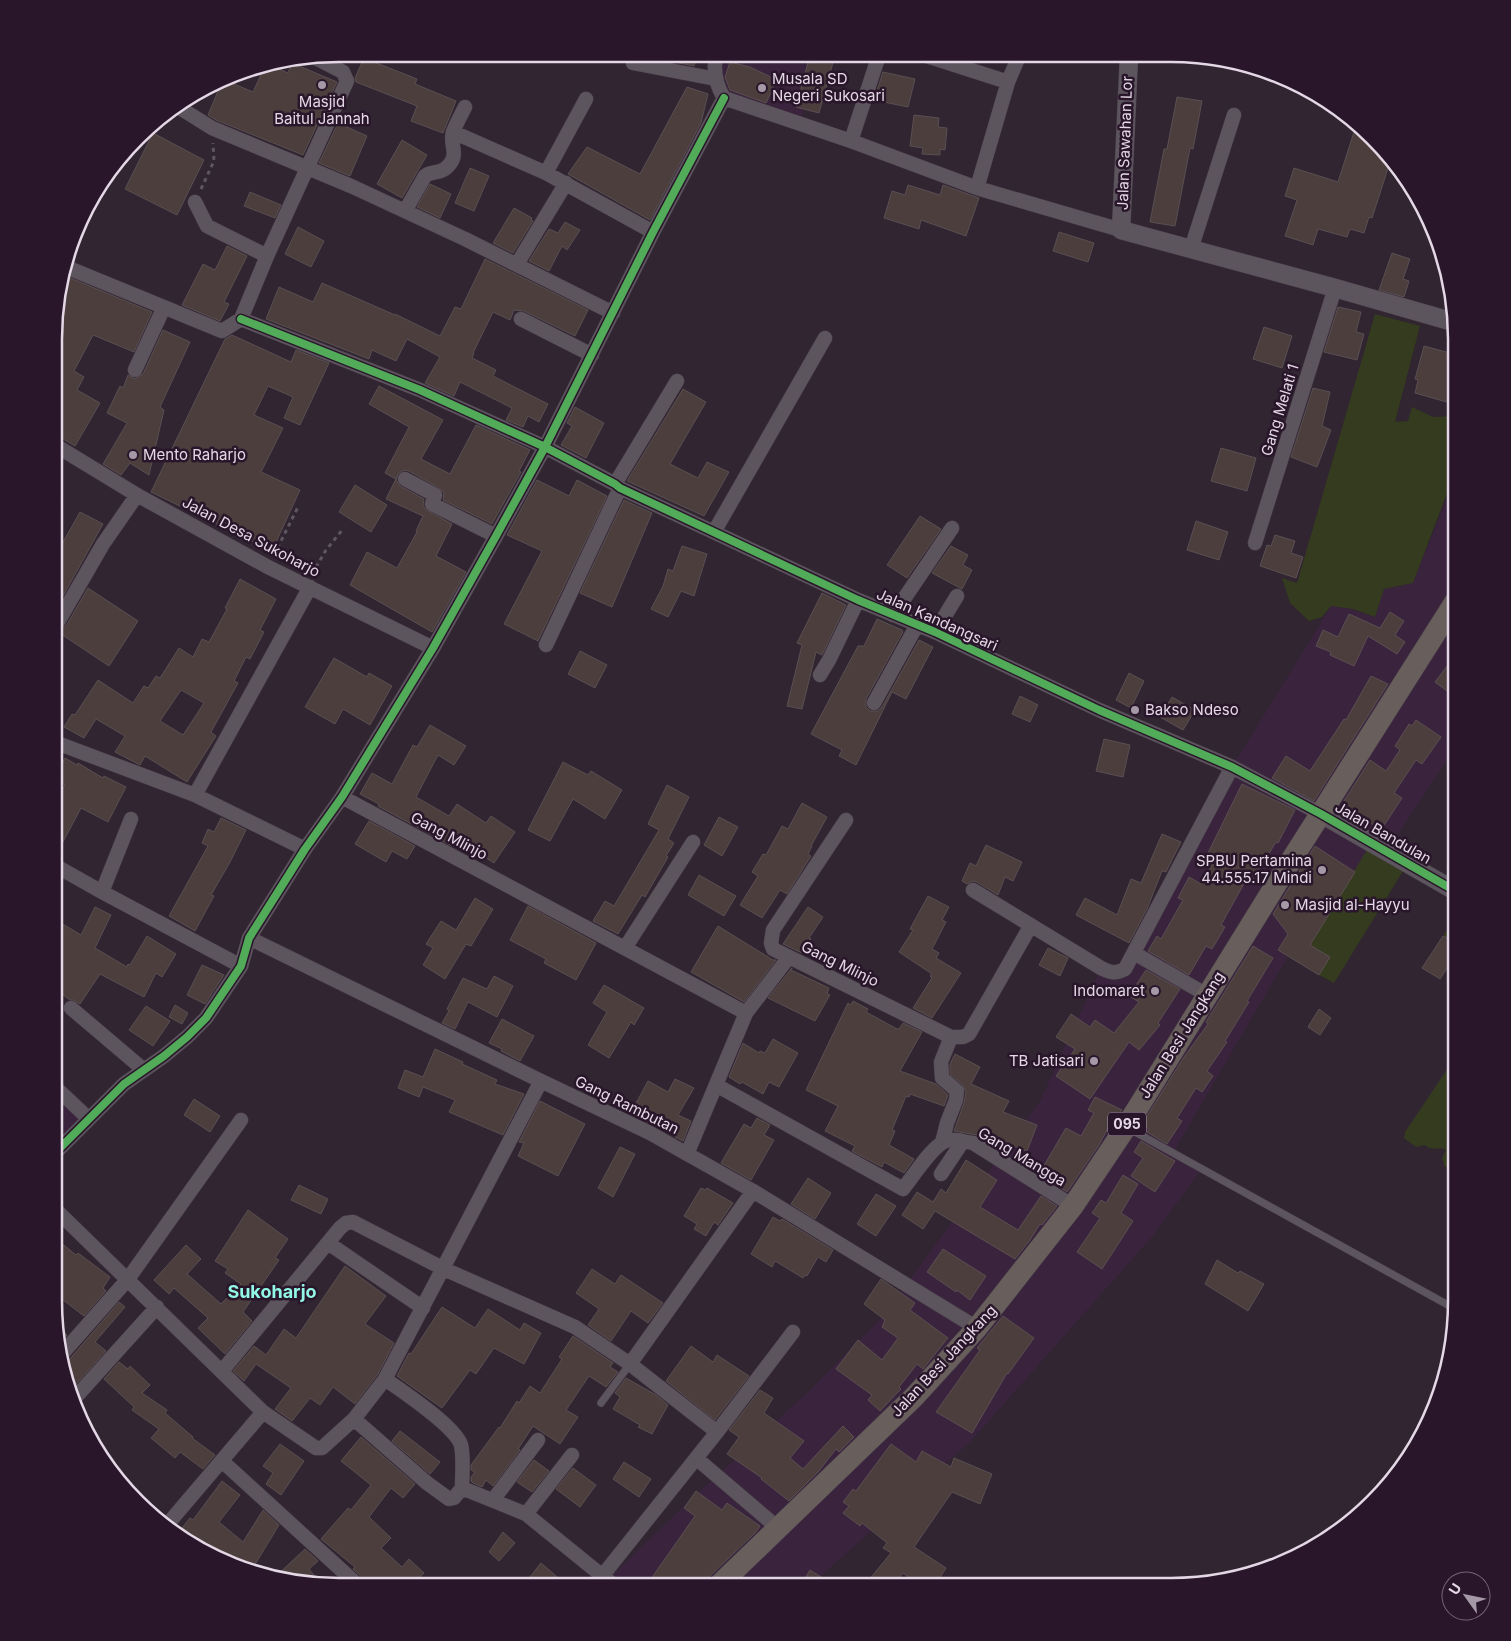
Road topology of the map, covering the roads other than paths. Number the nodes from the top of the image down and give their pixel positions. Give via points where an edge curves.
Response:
1 (326, 63) edge
2 (633, 63) dead end
3 (714, 63) edge
4 (876, 63) edge
5 (949, 63) edge
6 (1015, 63) edge
7 (1129, 63) edge
8 (716, 79) junction
9 (1008, 82) junction
10 (724, 98) junction
11 (586, 99) dead end
12 (465, 107) dead end
13 (184, 110) edge
14 (1234, 115) dead end
15 (453, 132) junction
16 (851, 141) junction
17 (308, 168) junction
18 (546, 173) junction
19 (566, 183) junction
20 (977, 188) junction
21 (195, 202) road end
22 (405, 211) junction
23 (1121, 230) junction
24 (653, 232) junction
25 (1191, 248) junction
26 (267, 256) junction
27 (517, 264) junction
28 (72, 269) edge
29 (1335, 288) junction
30 (164, 307) junction
31 (613, 313) junction
32 (241, 319) junction
33 (521, 319) dead end
34 (1448, 320) edge
35 (825, 338) dead end
36 (592, 355) junction
37 (135, 370) dead end
38 (677, 381) dead end
39 (544, 447) junction
40 (62, 450) edge
41 (405, 479) dead end
42 (618, 486) junction
43 (137, 495) junction
44 (952, 528) dead end
45 (714, 532) junction
46 (496, 536) junction
47 (1255, 543) dead end
48 (308, 586) junction
49 (957, 596) dead end
50 (858, 600) junction
51 (1448, 613) edge
52 (62, 615) edge
53 (893, 615) junction
54 (916, 625) junction
55 (935, 632) junction
56 (546, 645) dead end
57 (433, 648) junction
58 (820, 675) dead end
59 (874, 703) dead end
60 (62, 745) edge
61 (1232, 767) junction
62 (195, 795) junction
63 (342, 797) junction
64 (1321, 814) junction
65 (131, 819) dead end
66 (846, 820) dead end
67 (693, 842) dead end
68 (305, 849) junction
69 (62, 872) edge
70 (1448, 887) edge
71 (973, 890) dead end
72 (102, 892) junction
73 (1031, 925) junction
74 (249, 938) junction
75 (625, 948) junction
76 (1134, 953) junction
77 (789, 957) junction
78 (241, 966) junction
79 (1207, 995) junction
80 (72, 1008) dead end
81 (746, 1013) junction
82 (951, 1037) junction
83 (144, 1070) junction
84 (541, 1081) junction
85 (716, 1085) junction
86 (62, 1097) edge
87 (89, 1119) junction
88 (241, 1120) dead end
89 (1126, 1127) junction
90 (964, 1141) junction
91 (942, 1143) junction
92 (62, 1146) edge
93 (687, 1154) junction
94 (941, 1174) dead end
95 (753, 1191) junction
96 (1073, 1206) junction
97 (62, 1216) edge
98 (328, 1243) junction
99 (444, 1269) junction
100 (128, 1279) junction
101 (1448, 1305) edge
102 (156, 1307) junction
103 (422, 1308) junction
104 (977, 1328) junction
105 (793, 1332) dead end
106 (67, 1348) edge
107 (630, 1364) junction
108 (222, 1371) junction
109 (385, 1379) junction
110 (78, 1393) edge
111 (601, 1403) dead end
112 (263, 1412) junction
113 (354, 1419) junction
114 (717, 1432) junction
115 (538, 1440) dead end
116 (572, 1455) dead end
117 (696, 1458) junction
118 (222, 1461) junction
119 (462, 1488) junction
120 (493, 1500) junction
121 (526, 1514) junction
122 (171, 1521) edge
123 (778, 1528) junction
124 (603, 1575) junction
125 (350, 1578) edge
126 (606, 1578) edge
127 (734, 1578) edge

1 - 17 street via 343,72 347,81
2 - 8 street
3 - 8 street
4 - 16 street
5 - 9 street
6 - 9 street
7 - 23 street, Jalan Sawahan Lor
8 - 10 street
9 - 20 street
10 - 16 street
10 - 24 street
11 - 18 street
12 - 15 street
13 - 17 street via 212,128
14 - 25 street
15 - 18 street
15 - 22 street via 455,151 451,162 445,170 425,176
16 - 20 street
17 - 22 street
17 - 26 street
18 - 19 street
19 - 24 street
19 - 27 street
20 - 23 street
21 - 26 street via 207,226
22 - 27 street
23 - 25 street
24 - 31 street
25 - 29 street
26 - 32 street
27 - 31 street
28 - 30 street
29 - 34 street
29 - 47 street, Gang Melati 1
30 - 32 street via 222,331
30 - 37 street
31 - 36 street
32 - 39 street, Jalan Kandangsari via 420,390
33 - 36 street
35 - 45 street
36 - 39 street
38 - 42 street
39 - 42 street, Jalan Kandangsari
39 - 46 street
40 - 43 street, Jalan Desa Sukoharjo
41 - 46 street via 435,495 432,504
42 - 45 street, Jalan Kandangsari
42 - 56 street
43 - 48 street, Jalan Desa Sukoharjo
43 - 52 street via 103,544
44 - 53 street
45 - 50 street, Jalan Kandangsari
46 - 57 street
48 - 57 street, Jalan Desa Sukoharjo
48 - 62 street
49 - 55 street
50 - 53 street, Jalan Kandangsari
50 - 58 street
51 - 64 main road, Jalan Besi Jangkang / 095
53 - 54 street, Jalan Kandangsari
54 - 55 street, Jalan Kandangsari
54 - 59 street
55 - 61 street, Jalan Kandangsari via 1099,710
57 - 63 street
60 - 62 street
61 - 64 street, Jalan Kandangsari
61 - 76 street
62 - 68 street
63 - 68 street
63 - 75 street, Gang Mlinjo
64 - 70 street, Jalan Bandulan
64 - 79 main road, Jalan Besi Jangkang / 095
65 - 72 street
66 - 77 street via 773,930 773,949
67 - 75 street
68 - 74 street
69 - 72 street
71 - 73 street
72 - 78 street
73 - 76 street via 1110,972 1125,969
73 - 82 street via 969,1034
74 - 78 street
74 - 84 street, Gang Rambutan
75 - 81 street, Gang Mlinjo
76 - 79 street
77 - 81 street, Gang Mlinjo
77 - 82 street, Gang Mlinjo
78 - 83 street via 206,1018
79 - 89 main road, Jalan Besi Jangkang / 095
80 - 83 street
81 - 85 street
82 - 91 street via 940,1062 942,1078 957,1092
83 - 87 street via 124,1084
84 - 93 street, Gang Rambutan
84 - 99 street
85 - 91 street via 903,1189
85 - 93 street
86 - 87 street
87 - 92 street
88 - 100 street
89 - 96 main road, Jalan Besi Jangkang / 095
89 - 101 lane
90 - 91 street
90 - 94 street, Gang Mangga
90 - 96 street, Gang Mangga via 973,1143
93 - 95 street, Gang Rambutan
95 - 104 street, Gang Rambutan
95 - 107 street
96 - 104 main road, Jalan Besi Jangkang / 095
97 - 100 street
98 - 99 street via 346,1223 353,1222
98 - 103 street
98 - 108 street
99 - 103 street
99 - 107 street via 574,1327
100 - 102 street
100 - 106 street
102 - 108 street
102 - 110 street
103 - 109 street
104 - 123 main road, Jalan Besi Jangkang / 095 via 914,1397
105 - 114 street
107 - 111 lane
107 - 114 street
108 - 112 street
109 - 113 street
109 - 119 street via 422,1405 448,1428 460,1444
112 - 113 street via 316,1448 322,1448
112 - 118 street
113 - 119 street via 449,1499
114 - 117 street
115 - 120 street
116 - 121 street
117 - 123 street
117 - 124 street
118 - 122 street
118 - 125 street
119 - 120 street
120 - 121 street
121 - 124 street
123 - 127 main road, Jalan Besi Jangkang / 095
124 - 126 street

